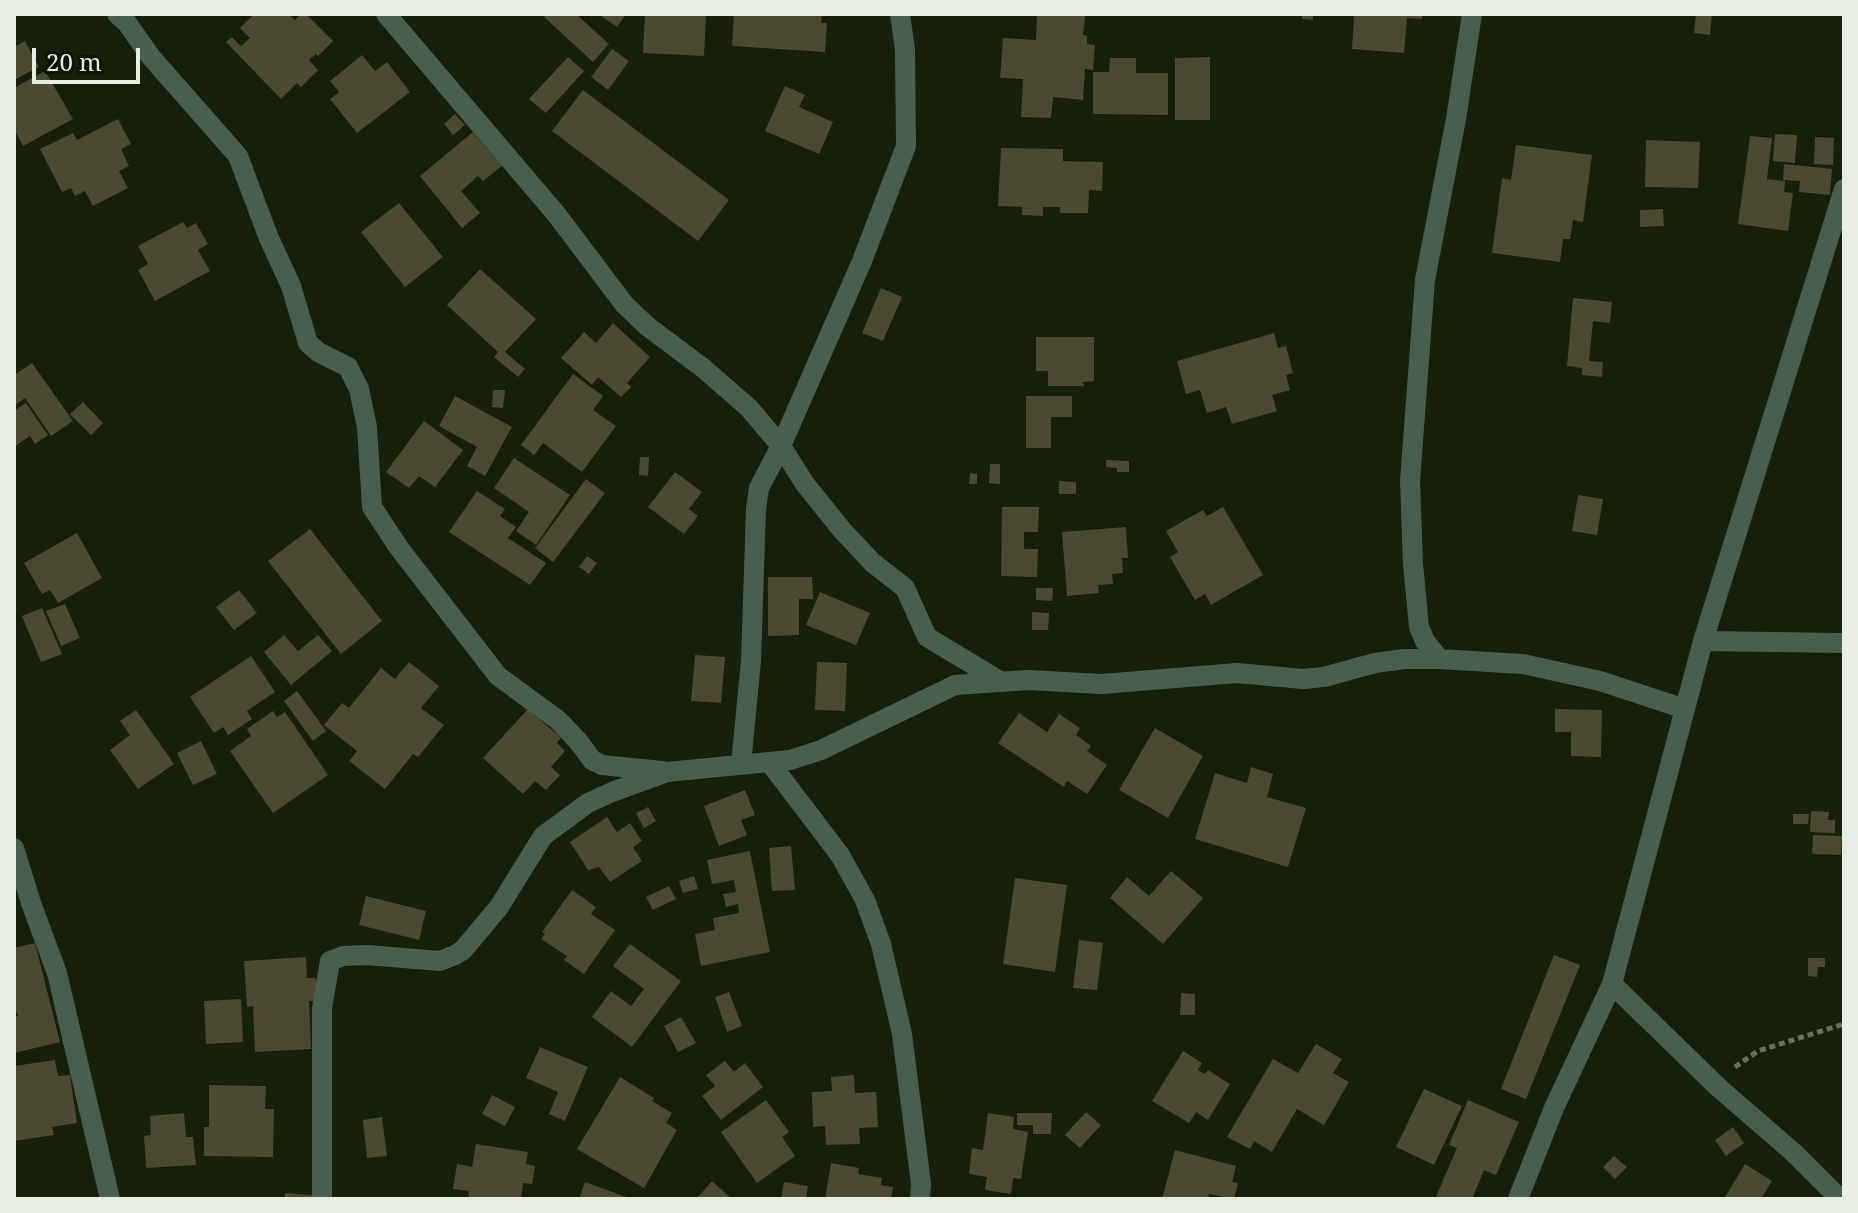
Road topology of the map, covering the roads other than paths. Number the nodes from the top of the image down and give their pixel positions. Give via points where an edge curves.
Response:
1 (117, 14) edge
2 (386, 14) edge
3 (900, 14) edge
4 (1472, 14) edge
5 (1844, 189) edge
6 (781, 446) junction
7 (1703, 641) junction
8 (1844, 643) edge
9 (1439, 659) junction
10 (1000, 681) junction
11 (1685, 709) junction
12 (770, 763) junction
13 (741, 764) junction
14 (667, 772) junction
15 (14, 848) edge
16 (1612, 984) junction
17 (110, 1199) edge
18 (322, 1199) edge
19 (920, 1199) edge
20 (1518, 1199) edge
21 (1840, 1199) edge

1 - 14 street via 238,156 291,286 308,343 344,364 359,389 372,507 399,548 498,676 558,720 592,760
2 - 6 street via 557,215 624,304 749,408
3 - 6 street via 906,146
4 - 9 street via 1425,280 1410,481 1419,627
5 - 7 street
6 - 10 street via 842,530 905,588 927,637
6 - 13 street via 759,488 756,509 754,618
7 - 8 street
7 - 11 street
9 - 10 street via 1375,663 1303,679 1237,673 1102,684
9 - 11 street via 1523,664 1600,681
10 - 12 street via 955,685 821,750
11 - 16 street
12 - 13 street
12 - 19 street via 840,855 881,944 902,1034
13 - 14 street
14 - 18 street via 588,803 553,827 499,907 455,955 440,961 367,955 330,961 322,1008
15 - 17 street via 57,973
16 - 20 street
16 - 21 street

